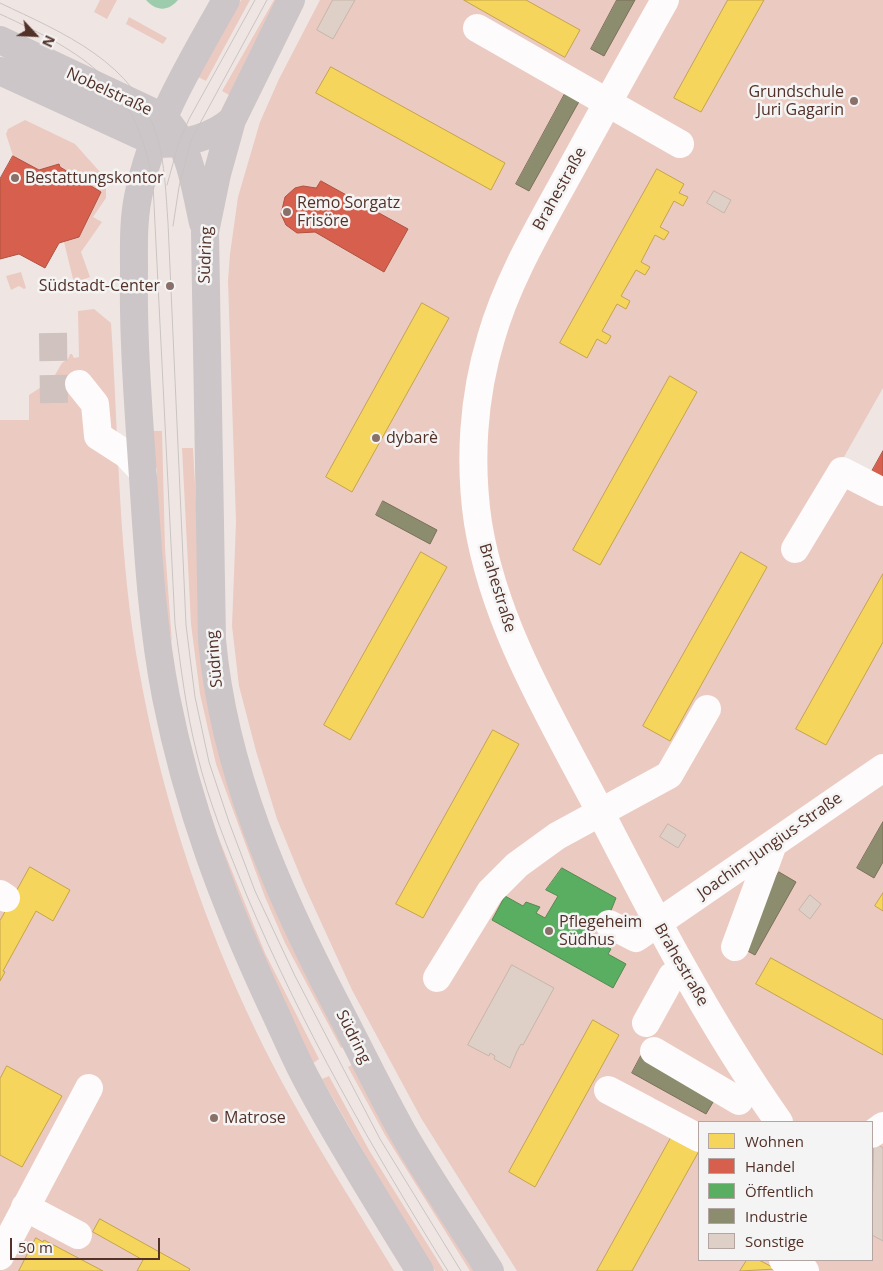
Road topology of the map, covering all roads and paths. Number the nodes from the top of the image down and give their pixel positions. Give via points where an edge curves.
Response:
1 (226, 0) edge
2 (291, 0) edge
3 (665, 0) edge
4 (477, 28) dead end
5 (0, 40) edge
6 (0, 71) edge
7 (608, 101) junction
8 (163, 117) junction
9 (232, 120) junction
10 (166, 142) junction
11 (680, 144) dead end
12 (205, 232) junction
13 (79, 384) dead end
14 (143, 472) junction
15 (883, 492) edge
16 (795, 549) dead end
17 (707, 709) dead end
18 (883, 768) edge
19 (600, 813) junction
20 (772, 844) junction
21 (657, 923) junction
22 (609, 924) dead end
23 (735, 947) dead end
24 (684, 970) junction
25 (436, 978) dead end
26 (646, 1023) dead end
27 (654, 1051) dead end
28 (89, 1088) dead end
29 (608, 1090) dead end
30 (740, 1103) edge
31 (777, 1121) edge
32 (698, 1137) edge
33 (25, 1207) junction
34 (78, 1235) dead end
35 (0, 1256) edge
36 (420, 1271) edge
37 (490, 1271) edge

1 - 8 main road
2 - 9 main road, Südring
3 - 7 street, Brahestraße
4 - 7 street
5 - 8 main road, Nobelstraße
6 - 10 main road, Nobelstraße
7 - 11 street
7 - 19 street, Brahestraße via 499,297 478,397 473,450 478,524 489,572 516,648
8 - 10 main road
9 - 10 main road via 212,134
9 - 12 main road, Südring
10 - 12 main road via 186,156
10 - 14 main road via 138,198 134,230 134,332
12 - 37 main road, Südring via 212,640 216,685 229,745 254,825 298,932 403,1133
13 - 14 street via 95,404 98,436 126,454
14 - 36 main road via 154,626 166,698 205,846 234,924 307,1081
15 - 16 street via 842,471
17 - 19 street via 669,775
18 - 20 street, Joachim-Jungius-Straße
19 - 21 street, Brahestraße
19 - 25 street via 557,836 517,865 490,892
20 - 21 street, Joachim-Jungius-Straße
20 - 23 street
21 - 22 street, Joachim-Jungius-Straße via 636,938
21 - 24 street, Brahestraße
24 - 26 street via 672,976
24 - 30 street, Brahestraße via 739,1065
27 - 30 street
28 - 33 street
29 - 32 street
30 - 31 street, Brahestraße
33 - 34 street
33 - 35 street

